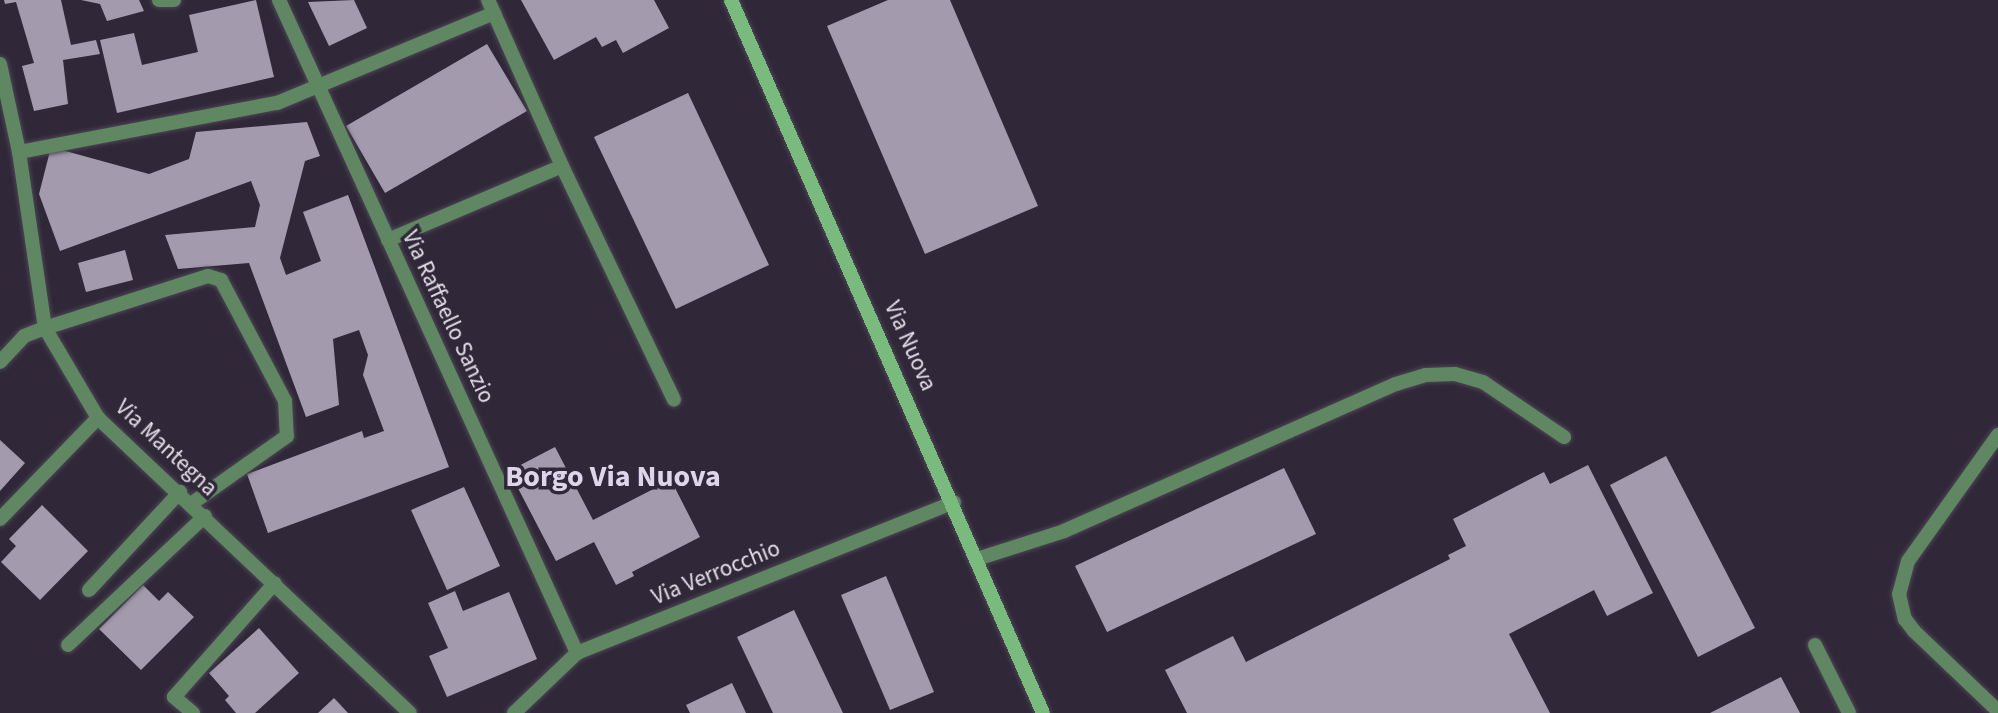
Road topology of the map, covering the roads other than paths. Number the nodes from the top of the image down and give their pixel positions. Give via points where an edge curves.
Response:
1 (159, 0) edge
2 (174, 0) edge
3 (279, 0) edge
4 (731, 0) edge
5 (491, 7) edge
6 (0, 64) edge
7 (317, 85) junction
8 (19, 152) junction
9 (562, 166) junction
10 (388, 240) junction
11 (45, 328) junction
12 (0, 362) edge
13 (674, 400) dead end
14 (98, 418) junction
15 (1998, 435) edge
16 (1564, 437) dead end
17 (180, 492) junction
18 (954, 502) junction
19 (191, 503) junction
20 (205, 516) junction
21 (0, 519) edge
22 (977, 559) junction
23 (275, 583) junction
24 (89, 590) dead end
25 (68, 645) dead end
26 (1815, 645) dead end
27 (577, 653) junction
28 (1998, 712) edge
29 (193, 713) edge
30 (410, 713) edge
31 (514, 713) edge
32 (1043, 713) edge
33 (1849, 713) edge

1 - 2 street
3 - 7 street, Via Raffaello Sanzio
4 - 18 main road, Via Nuova
5 - 7 street
5 - 9 street
6 - 8 street, Via Mantegna
7 - 8 street via 277,103
7 - 10 street, Via Raffaello Sanzio
8 - 11 street, Via Mantegna
9 - 10 street
9 - 13 street
10 - 27 street, Via Raffaello Sanzio
11 - 12 street via 24,336
11 - 14 street, Via Mantegna
11 - 19 street via 208,276 228,288 285,401 287,436
14 - 17 street, Via Mantegna
14 - 21 street
15 - 28 street via 1908,561 1899,594 1905,619 1914,631
16 - 22 street via 1483,382 1455,374 1426,375 1396,384 1064,531
17 - 19 street, Via Mantegna
17 - 24 street
18 - 22 main road, Via Nuova
18 - 27 street, Via Verrocchio
19 - 20 street, Via Mantegna
20 - 23 street, Via Mantegna
20 - 25 street
22 - 32 main road, Via Nuova
23 - 29 street via 174,697
23 - 30 street, Via Mantegna
26 - 33 street
27 - 31 street, Via Verrocchio

